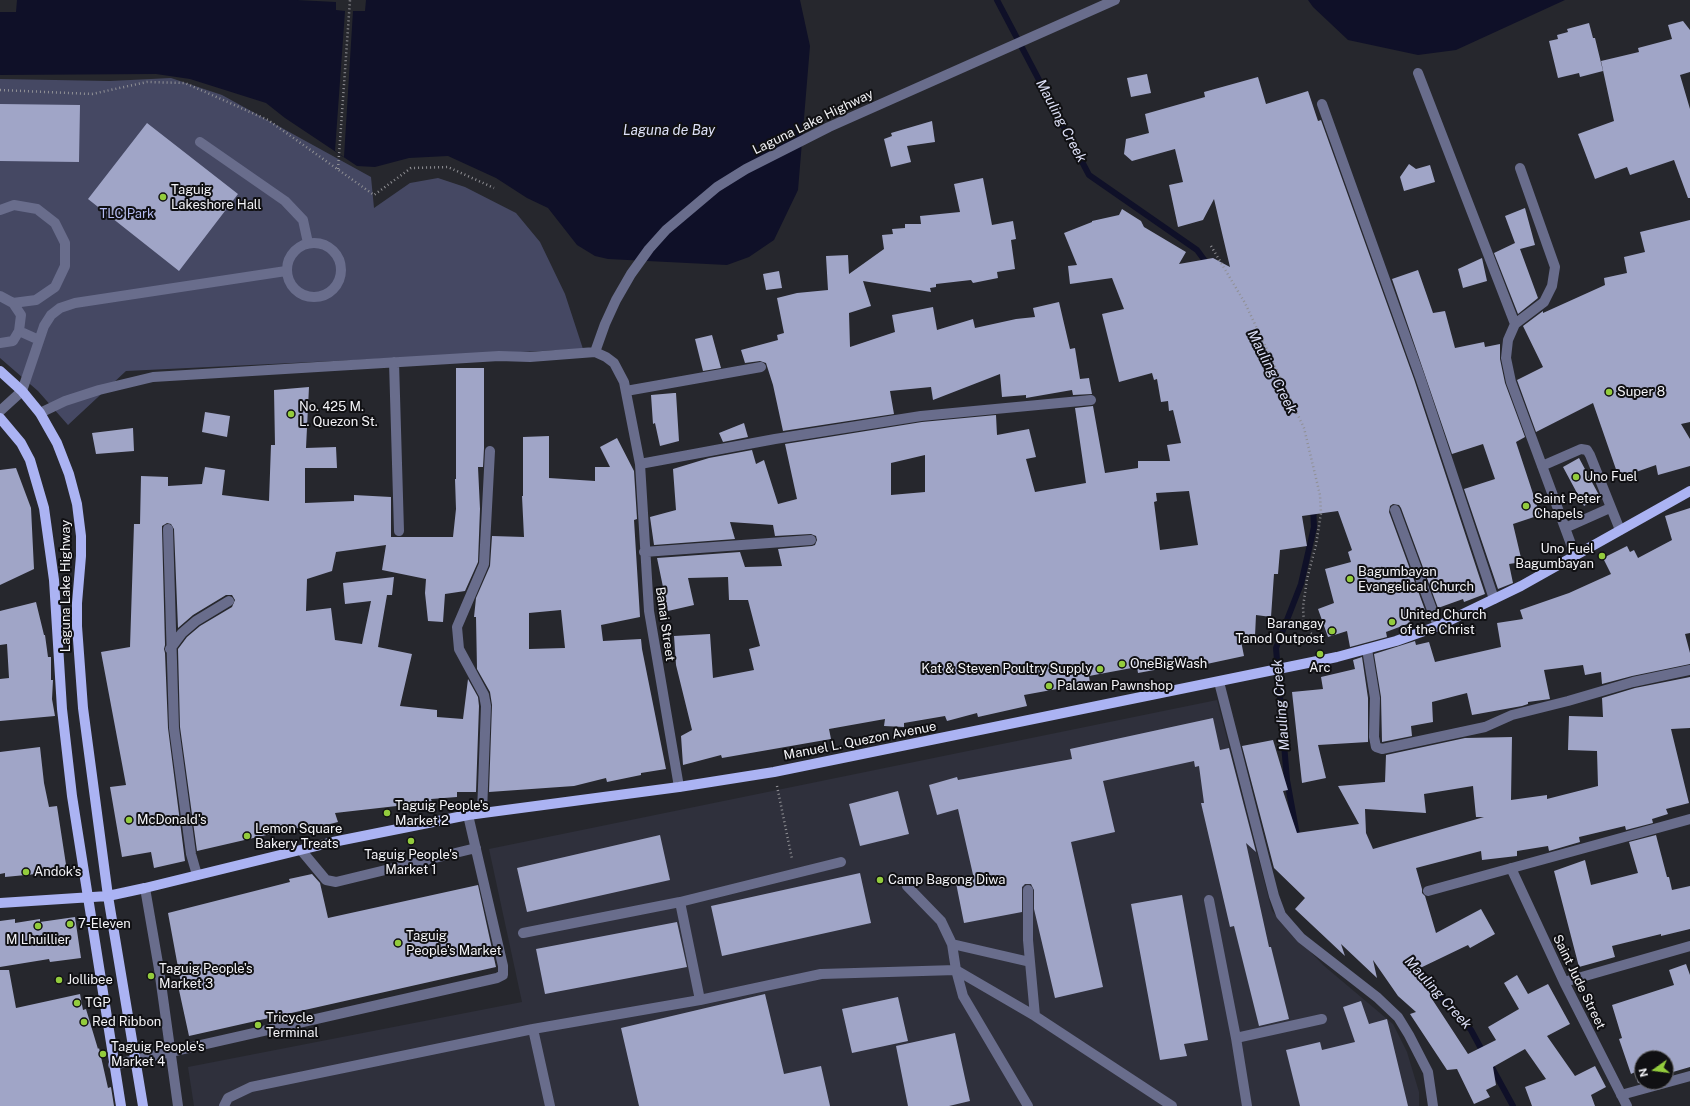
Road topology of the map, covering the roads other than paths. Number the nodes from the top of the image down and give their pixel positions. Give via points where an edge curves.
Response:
1 (1115, 0) edge
2 (1418, 74) dead end
3 (1322, 104) dead end
4 (200, 142) dead end
5 (1520, 168) dead end
6 (0, 210) edge
7 (308, 243) junction
8 (286, 271) junction
9 (0, 296) edge
10 (13, 304) junction
11 (1515, 324) junction
12 (19, 331) junction
13 (39, 340) junction
14 (0, 343) edge
15 (595, 352) junction
16 (394, 362) junction
17 (761, 367) dead end
18 (0, 371) edge
19 (22, 391) junction
20 (626, 391) junction
21 (1091, 400) dead end
22 (0, 411) edge
23 (40, 413) junction
24 (0, 418) edge
25 (490, 451) dead end
26 (640, 464) junction
27 (1542, 466) junction
28 (1690, 491) edge
29 (1610, 508) junction
30 (1395, 510) dead end
31 (1565, 528) junction
32 (168, 529) dead end
33 (1620, 530) junction
34 (399, 531) dead end
35 (811, 540) dead end
36 (644, 552) junction
37 (1576, 555) junction
38 (1494, 599) junction
39 (229, 601) dead end
40 (1438, 626) junction
41 (170, 649) junction
42 (1367, 649) junction
43 (1690, 670) edge
44 (1219, 682) junction
45 (679, 787) junction
46 (482, 813) junction
47 (468, 815) junction
48 (1690, 819) edge
49 (476, 848) junction
50 (301, 850) junction
51 (841, 862) dead end
52 (1511, 868) junction
53 (197, 875) junction
54 (907, 886) dead end
55 (145, 888) junction
56 (1028, 890) dead end
57 (1428, 892) dead end
58 (108, 896) junction
59 (88, 898) junction
60 (1209, 900) dead end
61 (680, 902) junction
62 (0, 903) edge
63 (523, 933) dead end
64 (952, 944) junction
65 (1690, 946) edge
66 (1030, 962) junction
67 (956, 970) junction
68 (1564, 982) junction
69 (700, 1000) junction
70 (1035, 1016) junction
71 (1322, 1019) dead end
72 (533, 1029) junction
73 (1236, 1038) junction
74 (170, 1053) junction
75 (135, 1061) junction
76 (114, 1065) junction
77 (1690, 1076) edge
78 (1620, 1095) junction
79 (1025, 1103) edge
80 (121, 1106) edge
81 (143, 1106) edge
82 (178, 1106) edge
83 (224, 1106) edge
84 (550, 1106) edge
85 (1172, 1106) edge
86 (1246, 1106) edge
87 (1433, 1106) edge
88 (1627, 1106) edge

1 - 15 street, Laguna Lake Highway via 830,127 746,169 717,187 666,230 649,248 630,274 616,300
2 - 11 street
3 - 38 street via 1420,377
4 - 7 street via 285,201 303,220
5 - 11 street via 1555,268 1552,286 1544,302
6 - 10 street via 14,205 37,209 55,223 66,243 65,266 55,287 36,300
7 - 8 street via 292,253
7 - 8 street via 327,246 334,252 341,270 334,288 318,297 300,294 288,280
8 - 13 street via 75,303 60,308 51,316
9 - 10 street
10 - 12 street via 21,315
11 - 27 street via 1508,340 1506,358 1511,382
12 - 13 street
12 - 14 street via 12,341
13 - 19 street
15 - 16 street
15 - 20 street, Banai Street via 614,363
16 - 23 street via 153,377 92,392
16 - 34 street
17 - 20 street
18 - 19 main road, Laguna Lake Highway
19 - 22 street
19 - 23 main road, Laguna Lake Highway
20 - 26 street, Banai Street
21 - 26 street via 921,416
23 - 58 main road, Laguna Lake Highway via 56,443 77,504 81,536 77,626 82,708
24 - 59 main road, Laguna Lake Highway via 21,442 30,460 38,480 44,508 54,587 62,709
25 - 46 street via 484,564 457,628 460,649 484,695 486,706
26 - 36 street, Banai Street
27 - 29 street via 1581,449 1586,450
27 - 31 street
28 - 33 main road, Manuel L. Quezon Avenue
29 - 31 street
29 - 33 street
30 - 40 street
31 - 37 street
32 - 41 street
33 - 37 main road, Manuel L. Quezon Avenue
35 - 36 street
36 - 45 street, Banai Street via 649,611
37 - 38 main road, Manuel L. Quezon Avenue
38 - 40 main road, Manuel L. Quezon Avenue
39 - 41 street via 182,632
40 - 42 main road, Manuel L. Quezon Avenue
41 - 53 street via 174,728 191,854
42 - 43 street via 1375,698 1374,737 1376,747 1379,748 1486,727 1512,715 1633,682
42 - 44 main road, Manuel L. Quezon Avenue
44 - 45 main road, Manuel L. Quezon Avenue via 774,772
44 - 87 street via 1281,915 1301,938 1398,1016 1428,1072
45 - 46 main road, Manuel L. Quezon Avenue
46 - 47 main road, Manuel L. Quezon Avenue
47 - 49 street
47 - 50 main road, Manuel L. Quezon Avenue
48 - 52 street
49 - 50 street via 336,882 326,880
49 - 74 street via 503,975
50 - 53 main road, Manuel L. Quezon Avenue
51 - 61 street
52 - 57 street
52 - 68 street, Saint Jude Street
53 - 55 main road, Manuel L. Quezon Avenue
54 - 64 street via 941,921
55 - 58 main road, Manuel L. Quezon Avenue
55 - 74 street
56 - 66 street
58 - 59 main road, Manuel L. Quezon Avenue
58 - 75 main road, Laguna Lake Highway
59 - 62 main road, Manuel L. Quezon Avenue
59 - 76 main road, Laguna Lake Highway
60 - 73 street
61 - 63 street
61 - 69 street
64 - 66 street
64 - 67 street
65 - 68 street
66 - 70 street
67 - 69 street via 821,974
67 - 70 street
67 - 79 street via 963,996
68 - 78 street, Saint Jude Street
69 - 72 street
70 - 85 street
71 - 73 street
72 - 83 street via 251,1086 228,1098
72 - 84 street
73 - 86 street
74 - 75 street
74 - 82 street
75 - 76 street
75 - 81 main road, Laguna Lake Highway
76 - 80 main road, Laguna Lake Highway
77 - 78 street
78 - 88 street, Saint Jude Street

